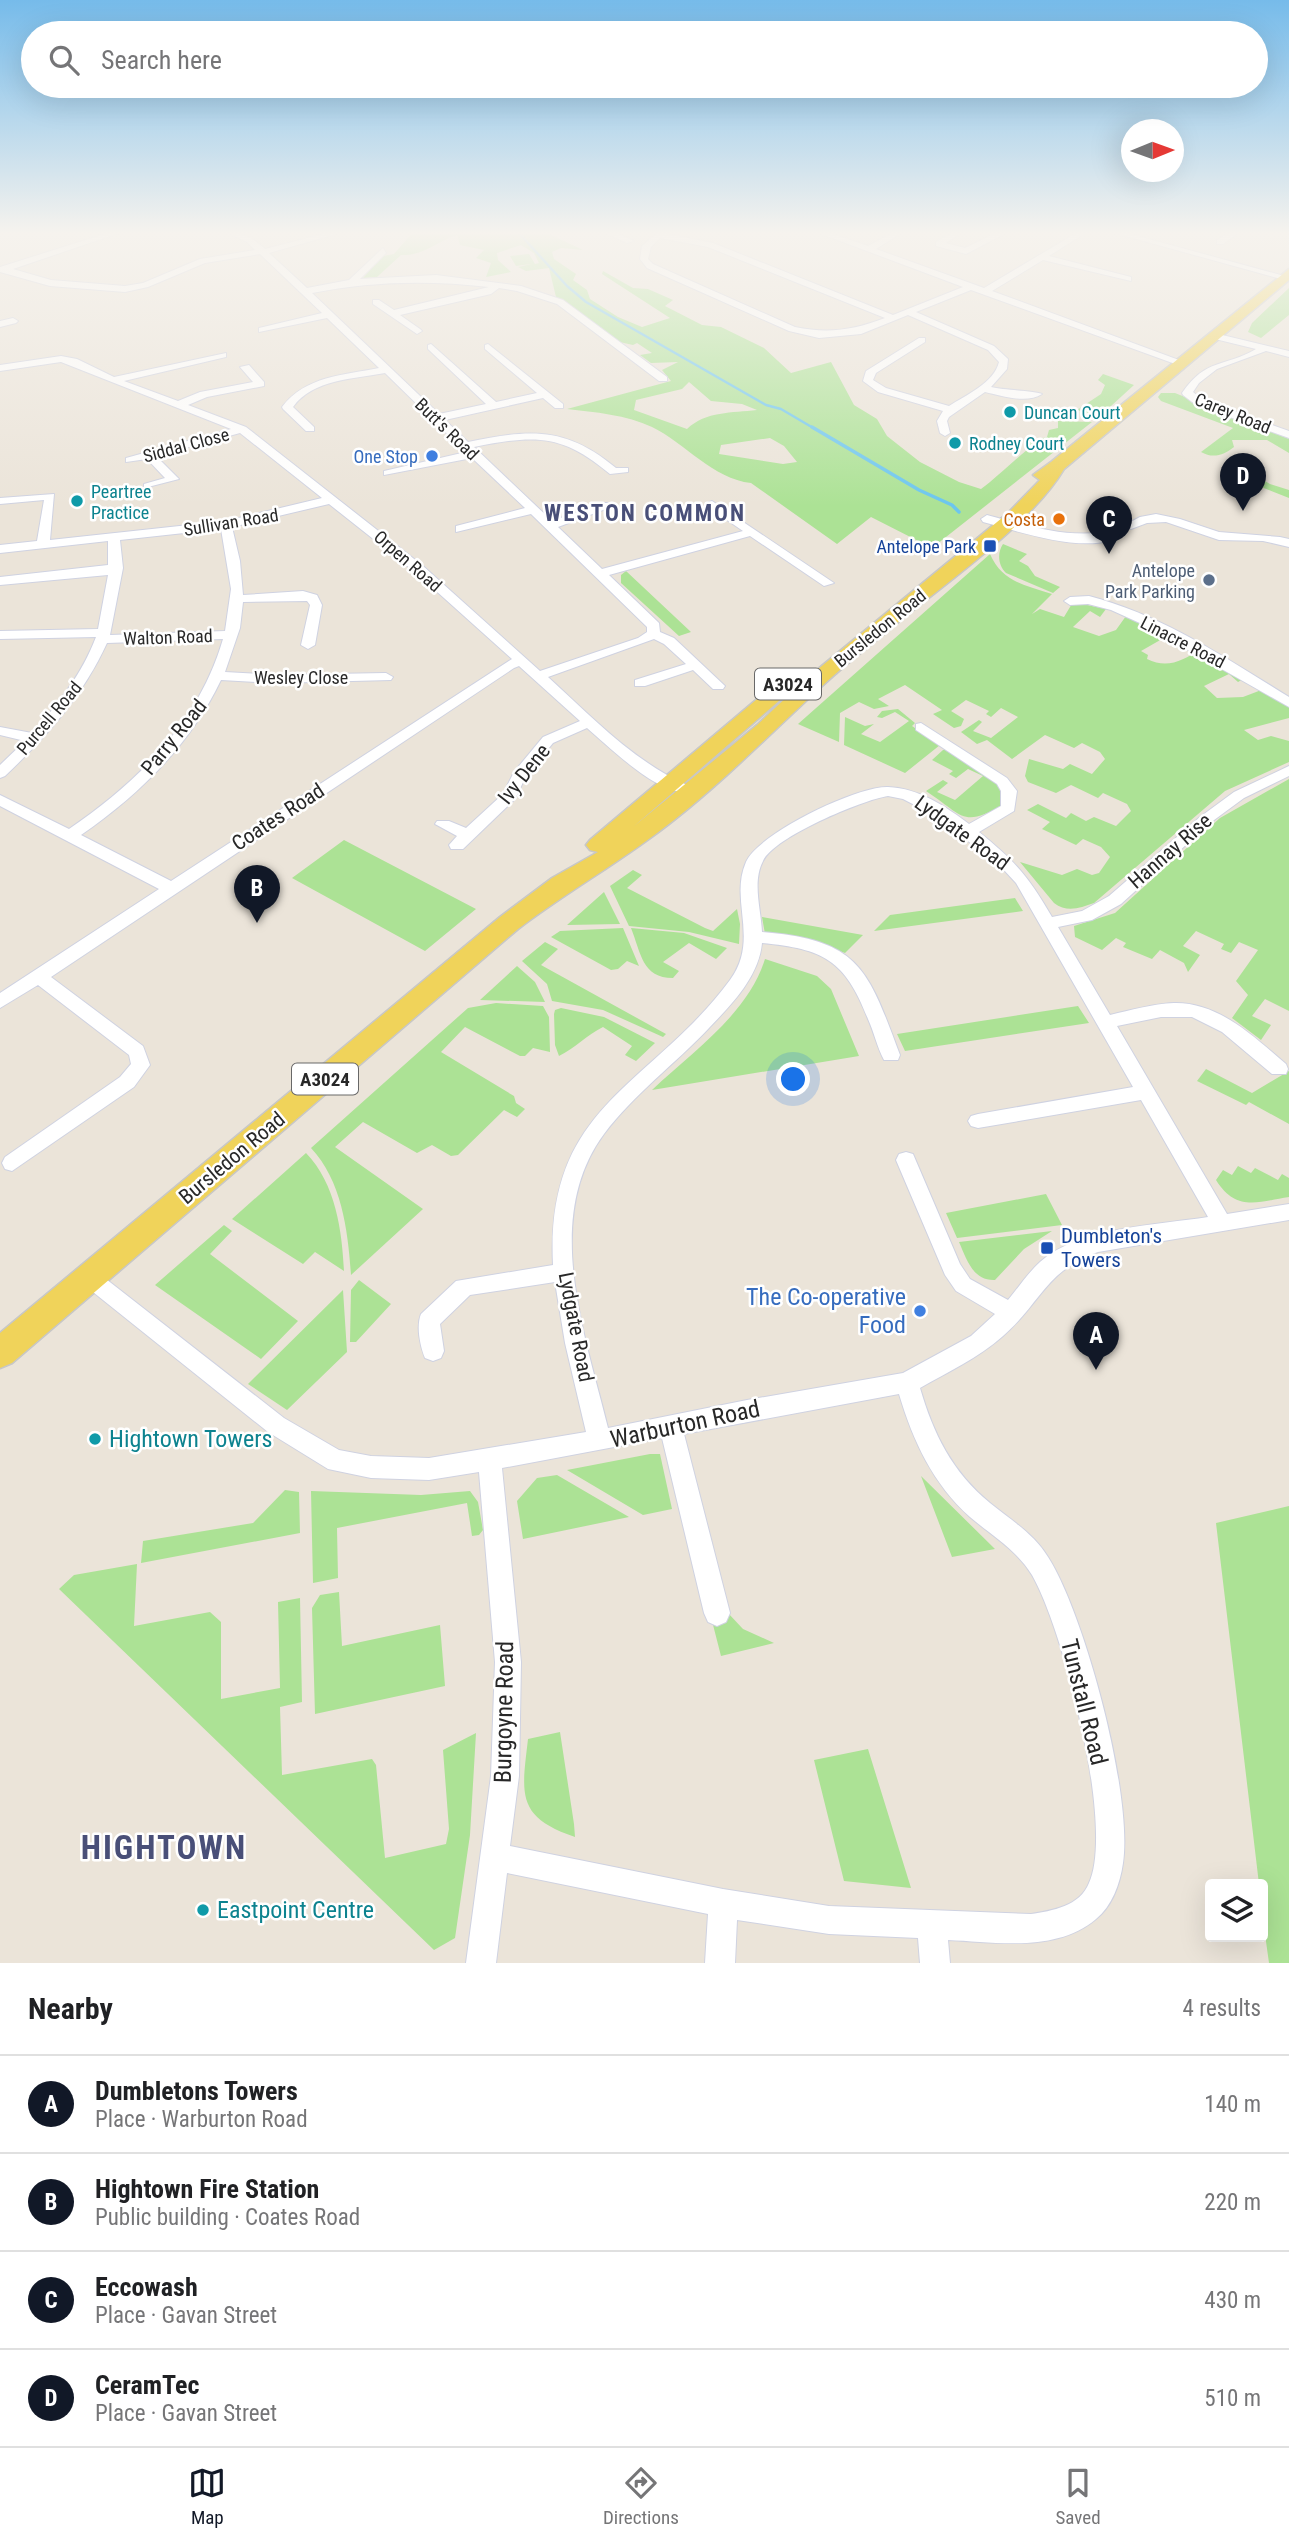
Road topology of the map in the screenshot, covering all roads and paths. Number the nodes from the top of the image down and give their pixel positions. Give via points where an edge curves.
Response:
1 (290, 324) edge
2 (337, 324) edge
3 (408, 324) edge
4 (589, 324) edge
5 (780, 324) edge
6 (876, 324) edge
7 (933, 324) edge
8 (1072, 324) edge
9 (1229, 324) edge
10 (262, 330) dead end
11 (417, 331) dead end
12 (1214, 336) junction
13 (922, 344) dead end
14 (431, 347) dead end
15 (488, 347) dead end
16 (1265, 348) junction
17 (1289, 354) edge
18 (178, 355) dead end
19 (219, 358) dead end
20 (1182, 363) junction
21 (245, 367) dead end
22 (0, 368) edge
23 (386, 370) junction
24 (653, 372) junction
25 (97, 374) junction
26 (641, 374) dead end
27 (663, 379) dead end
28 (114, 380) junction
29 (982, 388) junction
30 (1037, 394) dead end
31 (544, 395) junction
32 (181, 404) junction
33 (495, 405) junction
34 (559, 406) dead end
35 (950, 410) junction
36 (436, 418) junction
37 (242, 429) junction
38 (310, 429) dead end
39 (945, 433) dead end
40 (1289, 435) edge
41 (469, 450) junction
42 (149, 455) junction
43 (130, 460) dead end
44 (624, 470) dead end
45 (388, 473) dead end
46 (148, 486) dead end
47 (334, 499) junction
48 (0, 501) edge
49 (607, 505) dead end
50 (712, 505) dead end
51 (532, 510) junction
52 (1000, 518) junction
53 (226, 524) junction
54 (549, 526) junction
55 (460, 529) dead end
56 (752, 532) junction
57 (114, 537) junction
58 (1289, 544) edge
59 (43, 545) junction
60 (0, 549) edge
61 (117, 568) junction
62 (600, 574) junction
63 (819, 581) dead end
64 (2, 584) edge
65 (237, 599) junction
66 (1070, 601) dead end
67 (653, 634) junction
68 (0, 635) edge
69 (231, 635) junction
70 (104, 639) junction
71 (308, 645) dead end
72 (0, 647) edge
73 (520, 661) junction
74 (696, 665) junction
75 (217, 676) junction
76 (386, 677) dead end
77 (538, 677) junction
78 (640, 683) dead end
79 (718, 686) dead end
80 (1289, 704) edge
81 (589, 722) junction
82 (921, 727) dead end
83 (0, 731) edge
84 (37, 739) junction
85 (1289, 770) edge
86 (0, 773) edge
87 (682, 788) junction
88 (0, 800) edge
89 (443, 824) dead end
90 (966, 833) junction
91 (69, 836) junction
92 (171, 888) junction
93 (1049, 923) junction
94 (755, 937) junction
95 (38, 976) junction
96 (0, 1002) edge
97 (1107, 1022) junction
98 (891, 1055) dead end
99 (1279, 1069) dead end
100 (1148, 1092) junction
101 (978, 1121) dead end
102 (906, 1160) dead end
103 (12, 1163) dead end
104 (1289, 1212) edge
105 (1222, 1223) junction
106 (564, 1272) junction
107 (90, 1278) junction
108 (1010, 1312) junction
109 (433, 1351) dead end
110 (0, 1353) edge
111 (906, 1383) junction
112 (671, 1427) junction
113 (598, 1441) junction
114 (491, 1461) junction
115 (717, 1613) dead end
116 (496, 1857) junction
117 (723, 1903) junction
118 (932, 1926) junction
119 (481, 1963) edge
120 (720, 1963) edge
121 (936, 1963) edge

1 - 10 street
2 - 23 street, Butt's Road
3 - 11 street
4 - 24 street
5 - 6 street via 797,331 842,335
7 - 29 street via 999,354 1004,369
8 - 20 street
9 - 12 main road, Bursledon Road / A3024
12 - 16 street
12 - 20 main road, Bursledon Road / A3024
13 - 35 street via 871,371 868,381
14 - 33 street
15 - 31 street
16 - 17 street
16 - 40 street, Carey Road via 1250,357 1214,365 1187,393 1200,403
18 - 25 street
19 - 28 street
20 - 52 main road, Bursledon Road / A3024 via 1057,466 1047,483
21 - 32 street via 262,386 204,394
22 - 25 street, Orpen Road via 66,360
23 - 36 street, Butt's Road
23 - 38 street via 309,387 293,395 287,407
24 - 26 street
24 - 27 street
25 - 28 street, Orpen Road
28 - 32 street, Orpen Road
29 - 30 street via 1013,395
29 - 35 street
31 - 33 street
31 - 34 street
32 - 37 street, Orpen Road
33 - 36 street
35 - 39 street via 943,418
36 - 41 street, Butt's Road
37 - 42 street, Siddal Close
37 - 47 street, Orpen Road
41 - 44 street via 506,438 547,438 583,448 614,472
41 - 45 street
41 - 51 street, Butt's Road
42 - 43 street, Siddal Close
42 - 46 street via 173,479
47 - 53 street, Sullivan Road
47 - 73 street, Orpen Road via 384,539 377,547 468,629 485,629
48 - 59 street via 50,496
49 - 54 street
50 - 56 street
51 - 54 street, Butt's Road
51 - 55 street
52 - 58 street via 1091,540 1149,518 1171,518 1215,535 1268,537
52 - 87 main road, Bursledon Road / A3024 via 765,730
53 - 57 street, Sullivan Road
53 - 65 street, Parry Road
54 - 62 street, Butt's Road
56 - 62 street
56 - 63 street
57 - 59 street, Sullivan Road
57 - 61 street, Purcell Road
59 - 60 street, Sullivan Road
61 - 64 street
61 - 70 street, Purcell Road
62 - 67 street, Butt's Road via 654,626
65 - 69 street, Parry Road
65 - 71 street via 312,598 316,605
66 - 80 street, Linacre Road via 1098,604 1174,634
67 - 74 street, Butt's Road via 669,641
67 - 77 street
68 - 70 street, Walton Road
69 - 70 street, Walton Road
69 - 75 street, Parry Road
70 - 72 street, Walton Road
70 - 84 street, Purcell Road via 76,692
73 - 77 street
73 - 92 street, Coates Road
74 - 78 street
74 - 79 street, Butt's Road
75 - 76 street, Wesley Close via 364,682
75 - 91 street, Parry Road via 206,699 167,749 121,799
77 - 81 street
81 - 87 street via 647,770
81 - 89 street, Ivy Dene via 548,740 519,775 510,796 461,839
82 - 90 street via 995,775 1009,790 1009,808
83 - 84 street
84 - 86 street, Purcell Road
85 - 93 street, Hannay Rise via 1239,795 1205,820 1115,900 1086,916
87 - 107 main road, Bursledon Road / A3024 via 621,849 561,884 509,923
88 - 91 street
90 - 93 street, Lydgate Road via 1009,865
90 - 94 street, Lydgate Road via 915,796 886,791 869,794 789,831 768,844 752,867
91 - 92 street
92 - 95 street, Coates Road
93 - 97 street, Lydgate Road
94 - 98 street via 815,944 846,959 857,974
94 - 106 street, Lydgate Road via 749,963 721,1003 614,1108 590,1140 571,1175
95 - 96 street, Coates Road
95 - 103 street via 137,1051 141,1065 127,1082
97 - 99 street via 1179,1010 1195,1012 1230,1031
97 - 100 street, Lydgate Road
100 - 101 street
100 - 105 street, Lydgate Road
102 - 108 street via 952,1269 963,1285
104 - 105 street, Warburton Road
105 - 108 street, Warburton Road via 1098,1243 1072,1252 1048,1268
106 - 109 street via 464,1287 429,1321
106 - 113 street, Lydgate Road
107 - 110 main road, Bursledon Road / A3024
107 - 114 street, Warburton Road via 276,1426 336,1461 401,1470
108 - 111 street, Warburton Road via 979,1343
111 - 112 street, Warburton Road
111 - 118 street, Tunstall Road via 934,1460 971,1502 1023,1544 1040,1567 1082,1676 1110,1821 1112,1859 1103,1890 1085,1911 1063,1925 1031,1929
112 - 113 street, Warburton Road
112 - 115 street
113 - 114 street, Warburton Road
114 - 116 street, Burgoyne Road via 508,1662 505,1776
116 - 117 street, Tunstall Road
116 - 119 street, Burgoyne Road
117 - 118 street, Tunstall Road via 829,1920
117 - 120 street
118 - 121 street

